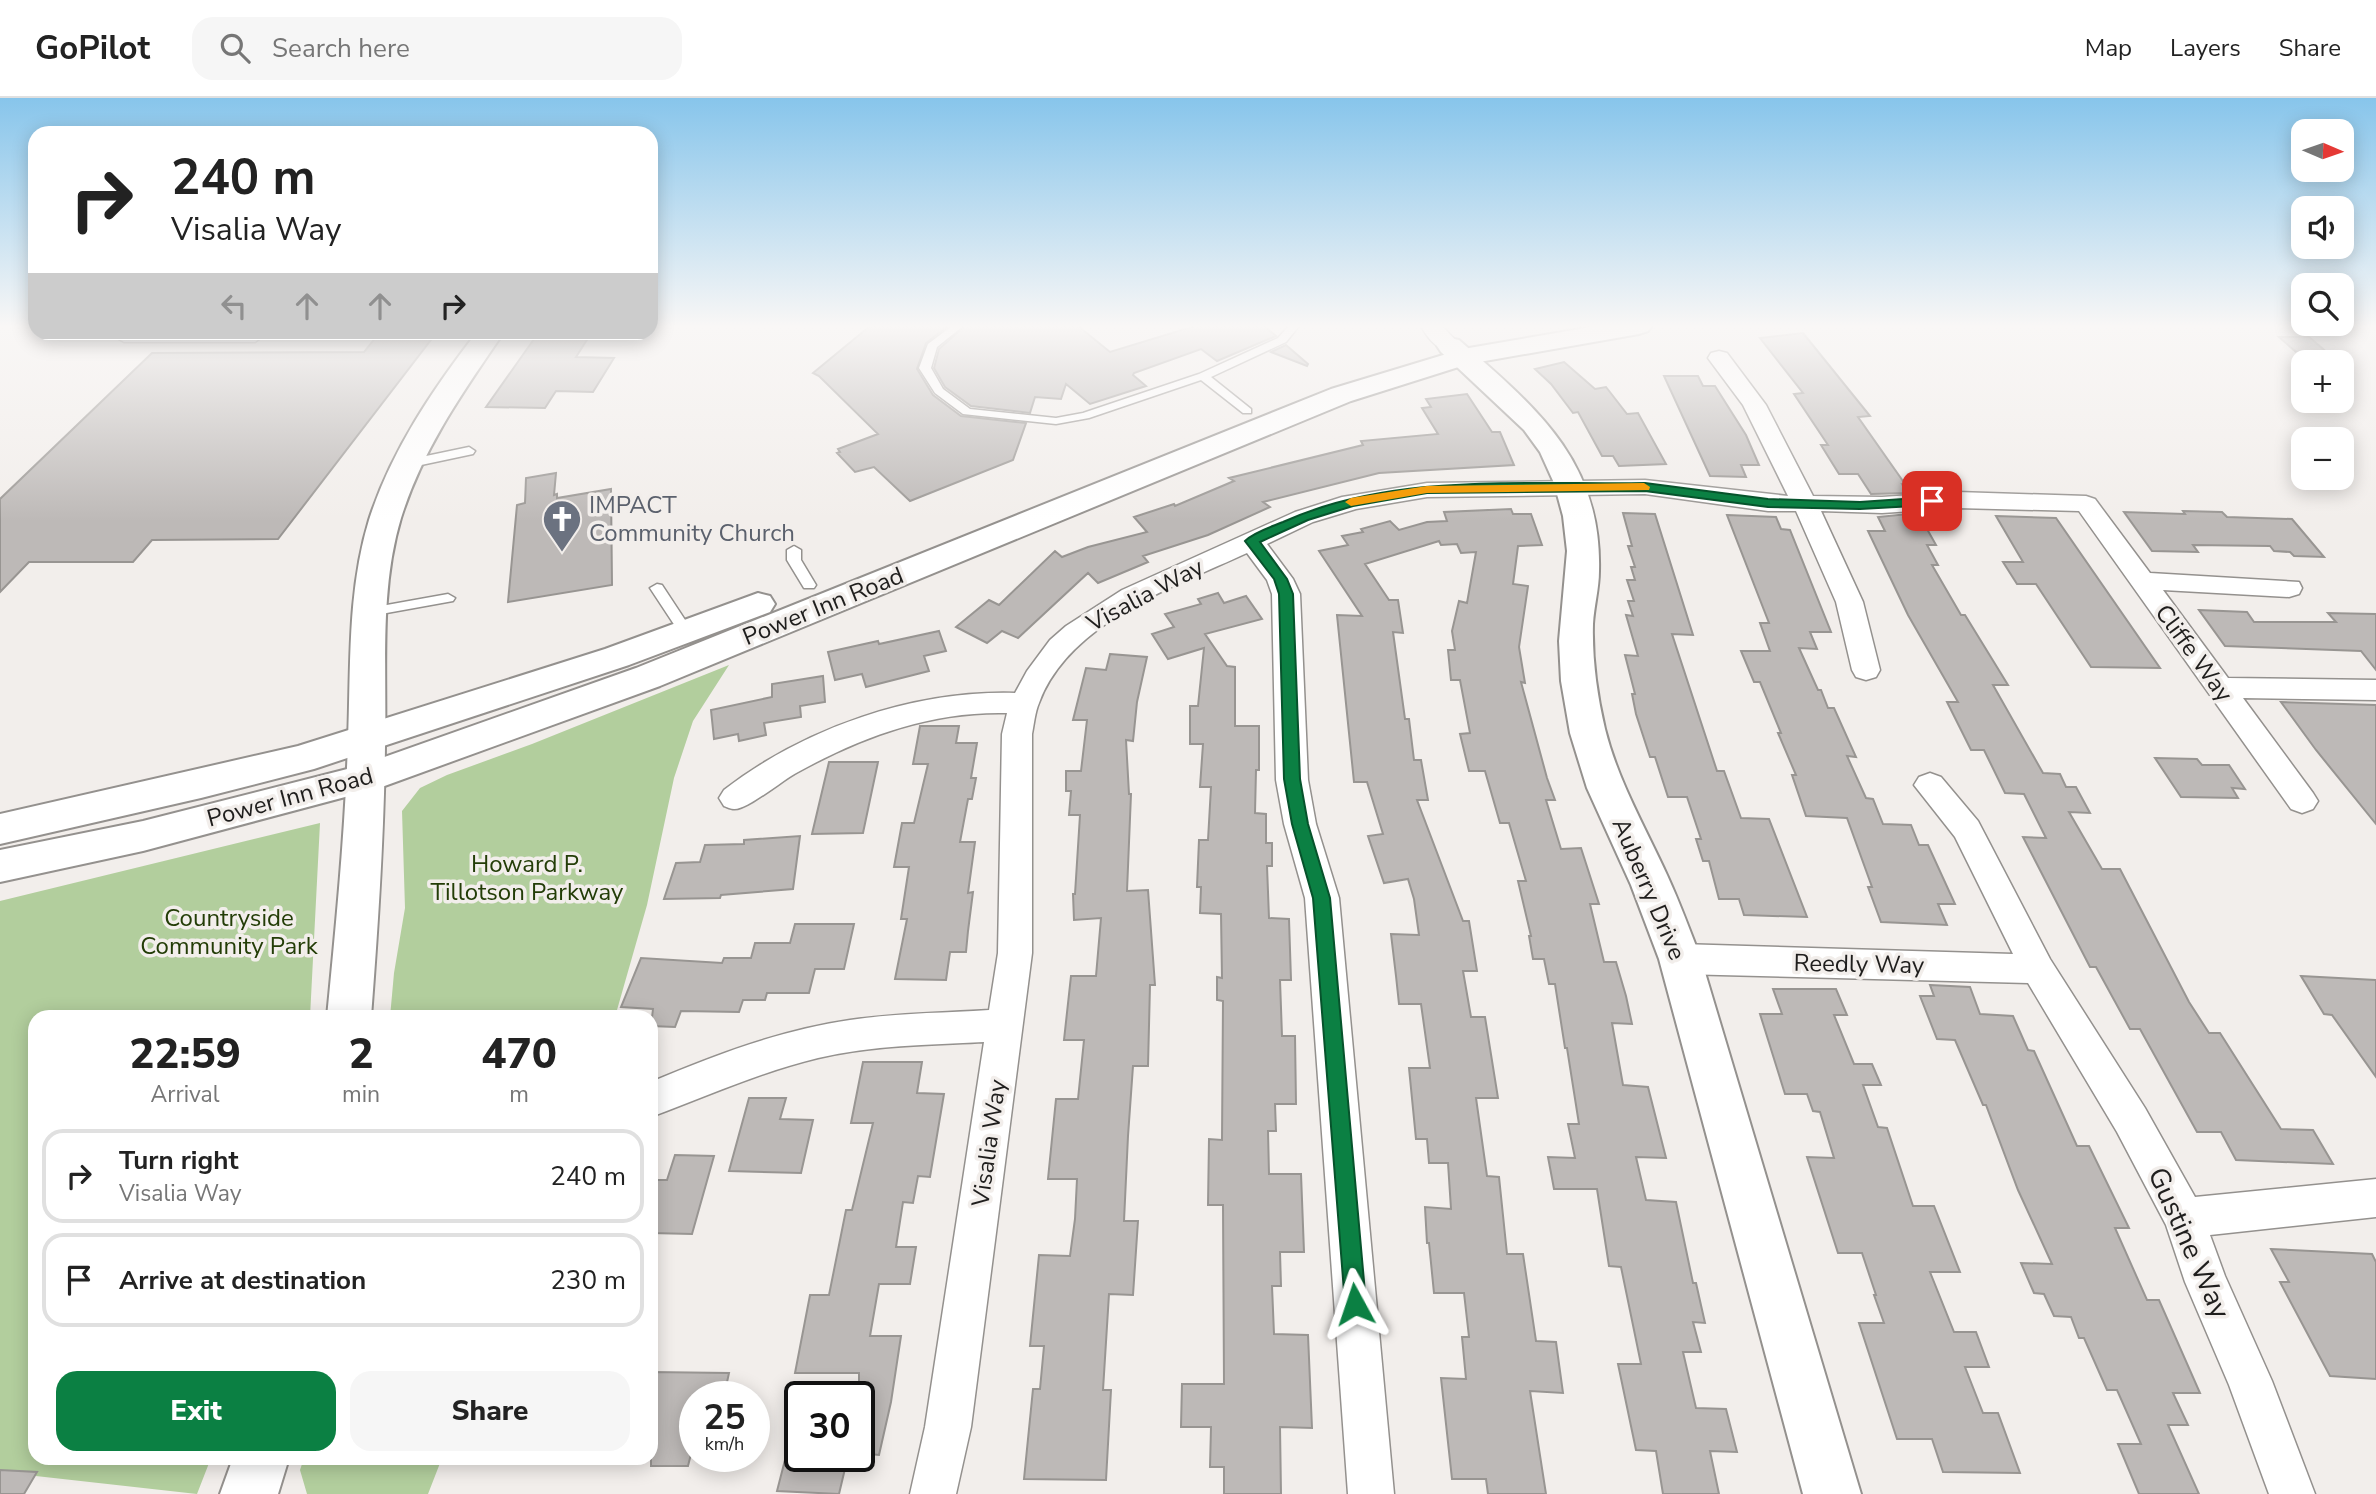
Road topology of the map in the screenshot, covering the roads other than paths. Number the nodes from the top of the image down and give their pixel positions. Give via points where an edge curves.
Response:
1 (447, 391) edge
2 (939, 391) edge
3 (1158, 391) edge
4 (1222, 391) edge
5 (1302, 391) edge
6 (1347, 391) edge
7 (1499, 391) edge
8 (1747, 391) edge
9 (1247, 411) junction
10 (469, 451) dead end
11 (407, 464) junction
12 (1572, 489) junction
13 (1805, 504) junction
14 (2086, 504) joint
15 (1252, 541) junction
16 (794, 550) dead end
17 (2142, 581) junction
18 (809, 585) junction
19 (657, 588) dead end
20 (2289, 588) dead end
21 (448, 598) dead end
22 (370, 612) junction
23 (686, 632) junction
24 (1866, 670) dead end
25 (2220, 688) junction
26 (2376, 690) edge
27 (1024, 703) junction
28 (367, 738) junction
29 (366, 778) junction
30 (1930, 785) dead end
31 (736, 798) dead end
32 (2302, 801) dead end
33 (0, 829) edge
34 (0, 866) edge
35 (1680, 959) junction
36 (2038, 969) junction
37 (350, 1010) edge
38 (1006, 1025) junction
39 (658, 1097) edge
40 (2376, 1198) edge
41 (2184, 1219) junction
42 (259, 1465) edge
43 (249, 1494) edge
44 (933, 1494) edge
45 (1371, 1494) edge
46 (1832, 1494) edge
47 (2292, 1494) edge

1 - 11 main road
2 - 3 lane via 967,412 1056,421
4 - 9 lane
5 - 9 main road, Power Inn Road
6 - 29 main road, Power Inn Road via 648,677
7 - 12 main road, Auberry Drive via 1554,451
8 - 13 street
9 - 18 main road, Power Inn Road via 902,555
10 - 11 lane
11 - 22 main road via 379,544
12 - 13 street, Visalia Way via 1645,487
12 - 15 street, Visalia Way via 1401,492 1327,509
12 - 35 main road, Auberry Drive via 1583,550 1576,666 1589,737 1597,766
13 - 14 street, Visalia Way via 1957,500
13 - 24 street via 1844,587
14 - 17 street, Cliffe Way
15 - 27 street, Visalia Way via 1093,619 1060,647
15 - 45 street via 1286,594 1292,779 1322,898
16 - 18 lane via 794,559
17 - 20 street
17 - 25 street, Cliffe Way
18 - 23 main road, Power Inn Road
19 - 23 lane
21 - 22 lane
22 - 28 main road
23 - 28 main road, Power Inn Road
25 - 26 street
25 - 32 street, Cliffe Way
27 - 31 street via 957,702 881,720 759,778
27 - 38 street, Visalia Way via 1016,743 1015,953
28 - 29 main road
28 - 33 main road, Power Inn Road via 201,784
29 - 34 main road, Power Inn Road
29 - 37 main road
30 - 36 street, Gustine Way via 1967,830
35 - 36 street, Reedly Way
35 - 46 main road, Auberry Drive
36 - 41 street, Gustine Way via 2131,1120
38 - 39 street via 875,1032 810,1045 742,1064
38 - 44 street, Visalia Way via 948,1427
40 - 41 street
41 - 47 street, Gustine Way
42 - 43 main road

